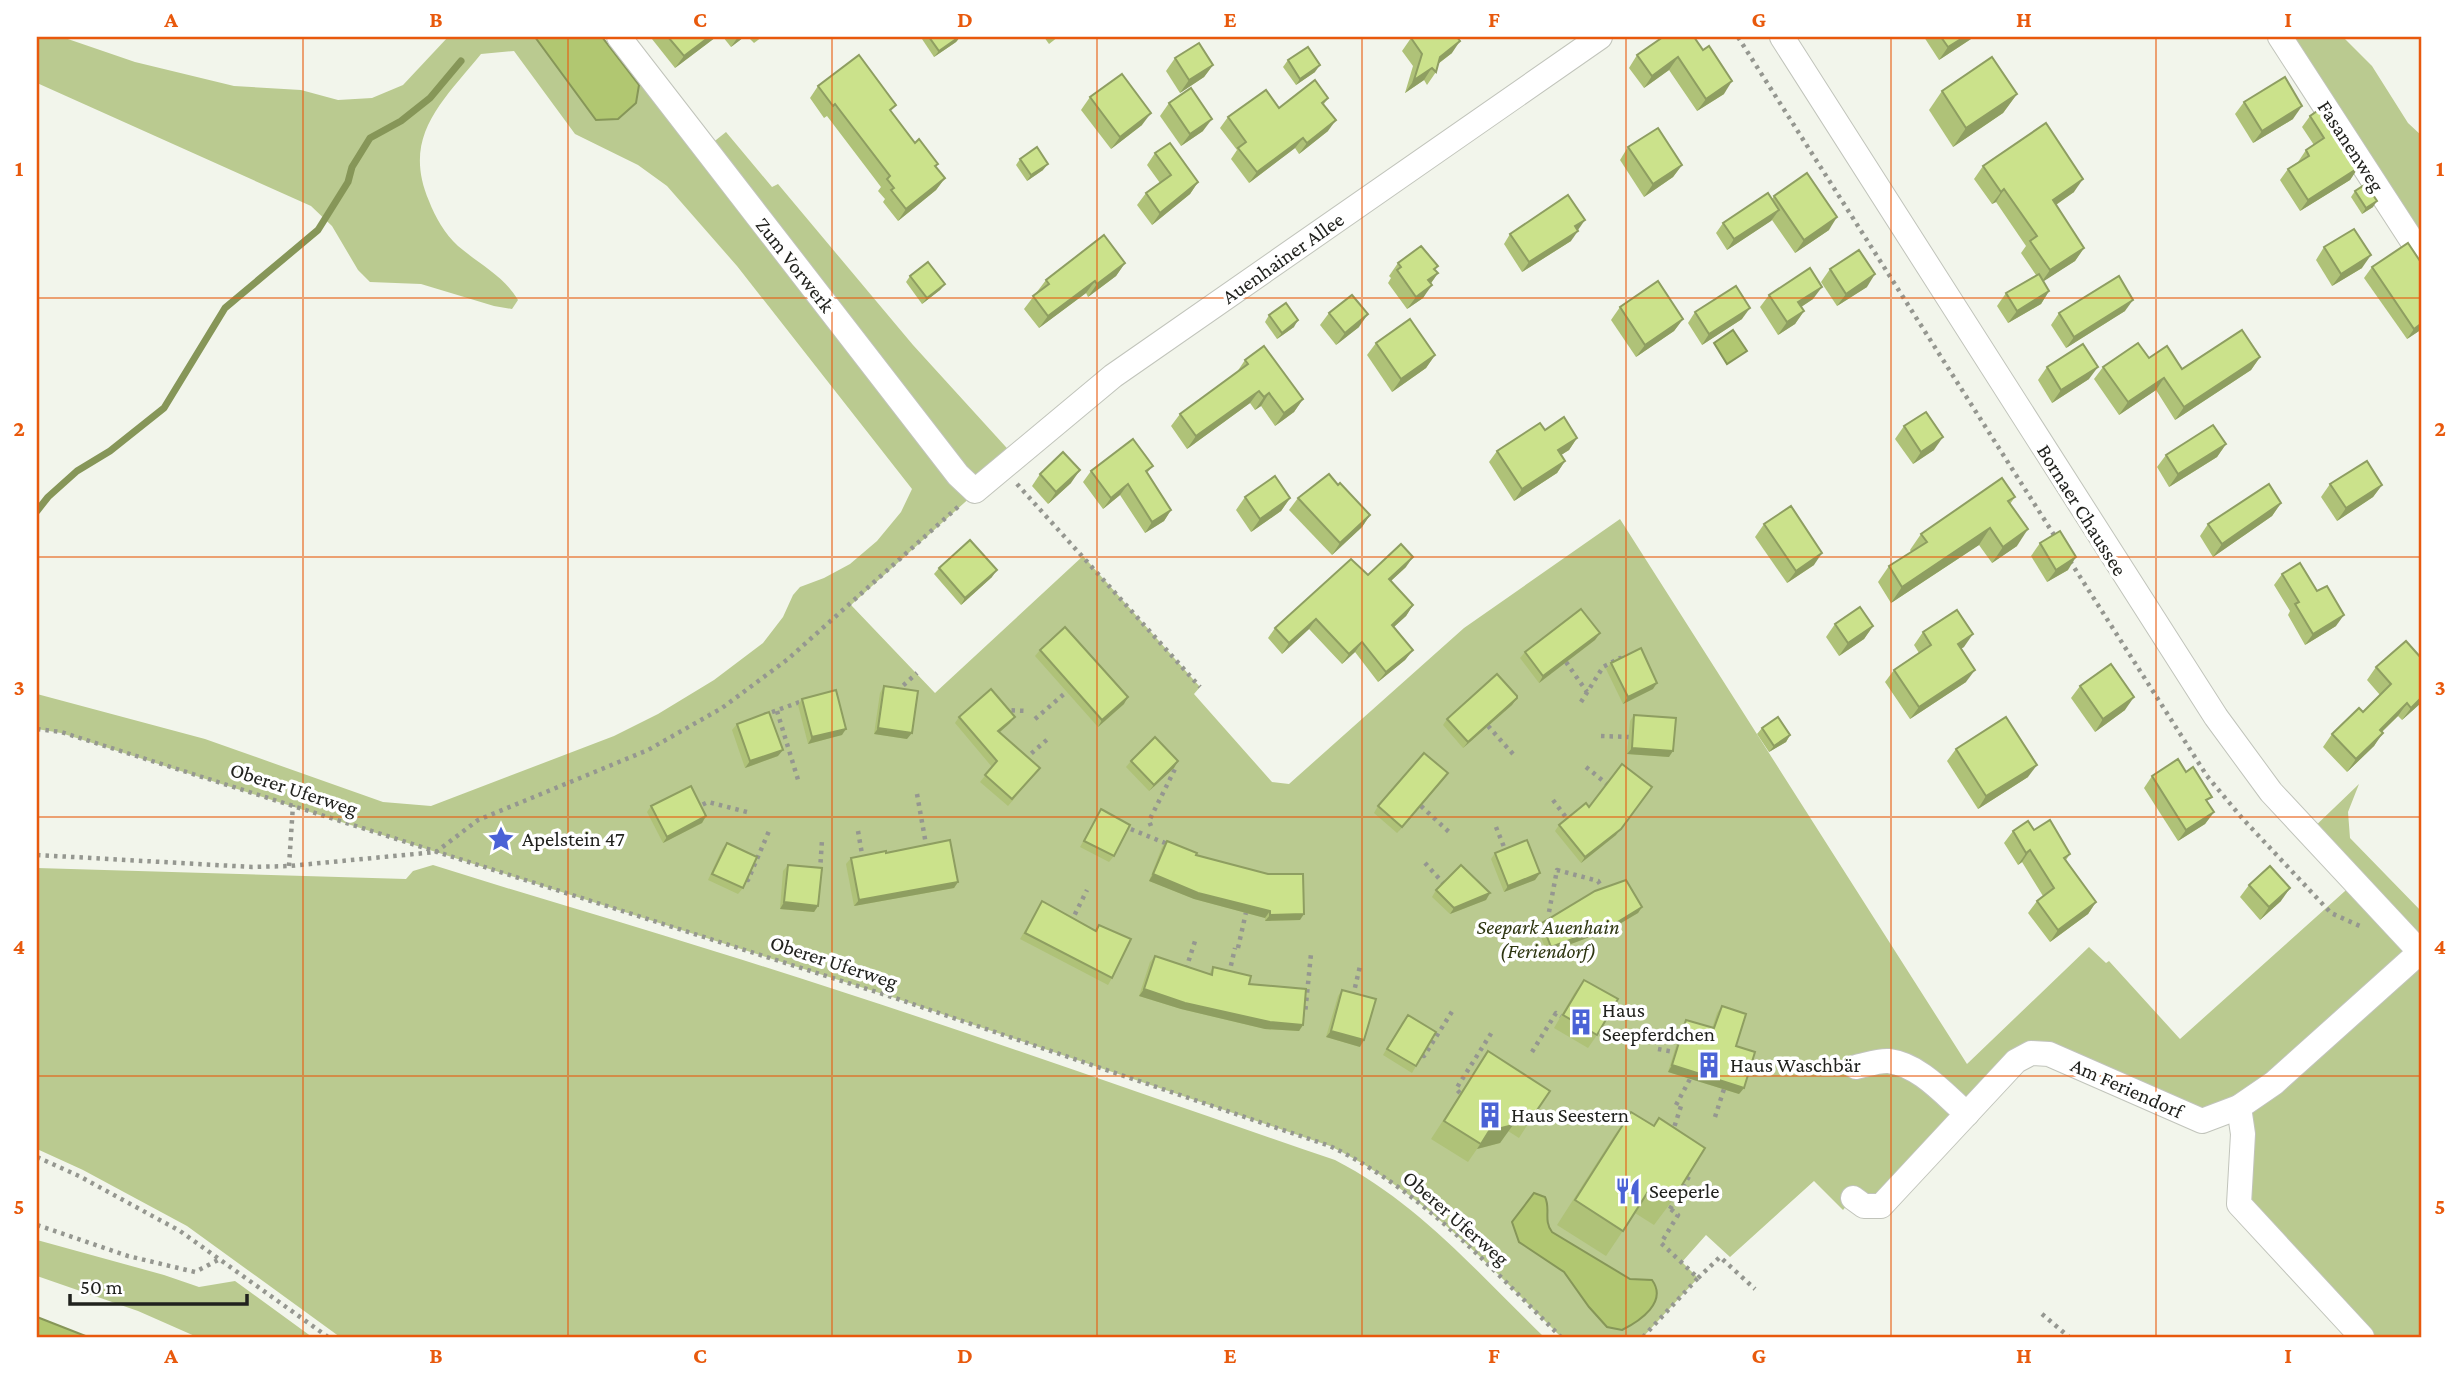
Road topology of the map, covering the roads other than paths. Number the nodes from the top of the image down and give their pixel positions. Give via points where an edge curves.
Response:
1 (619, 37) edge
2 (1600, 37) edge
3 (1782, 37) edge
4 (2280, 37) edge
5 (2422, 256) edge
6 (975, 491) joint
7 (2421, 953) edge
8 (1856, 1067) dead end
9 (2239, 1107) junction
10 (1967, 1114) junction
11 (1853, 1198) dead end
12 (2362, 1337) edge

1 - 6 street, Zum Vorwerk via 958,475
2 - 6 street, Auenhainer Allee via 1113,376
3 - 7 street, Bornaer Chaussee via 2216,717 2272,792
4 - 5 street, Fasanenweg
7 - 9 street, Am Feriendorf via 2274,1083
8 - 10 street via 1887,1061 1907,1065
9 - 10 street, Am Feriendorf via 2202,1121 2049,1054 2031,1053 2015,1062
9 - 12 street via 2243,1134 2239,1204
10 - 11 street, Am Feriendorf via 1881,1206 1864,1206

